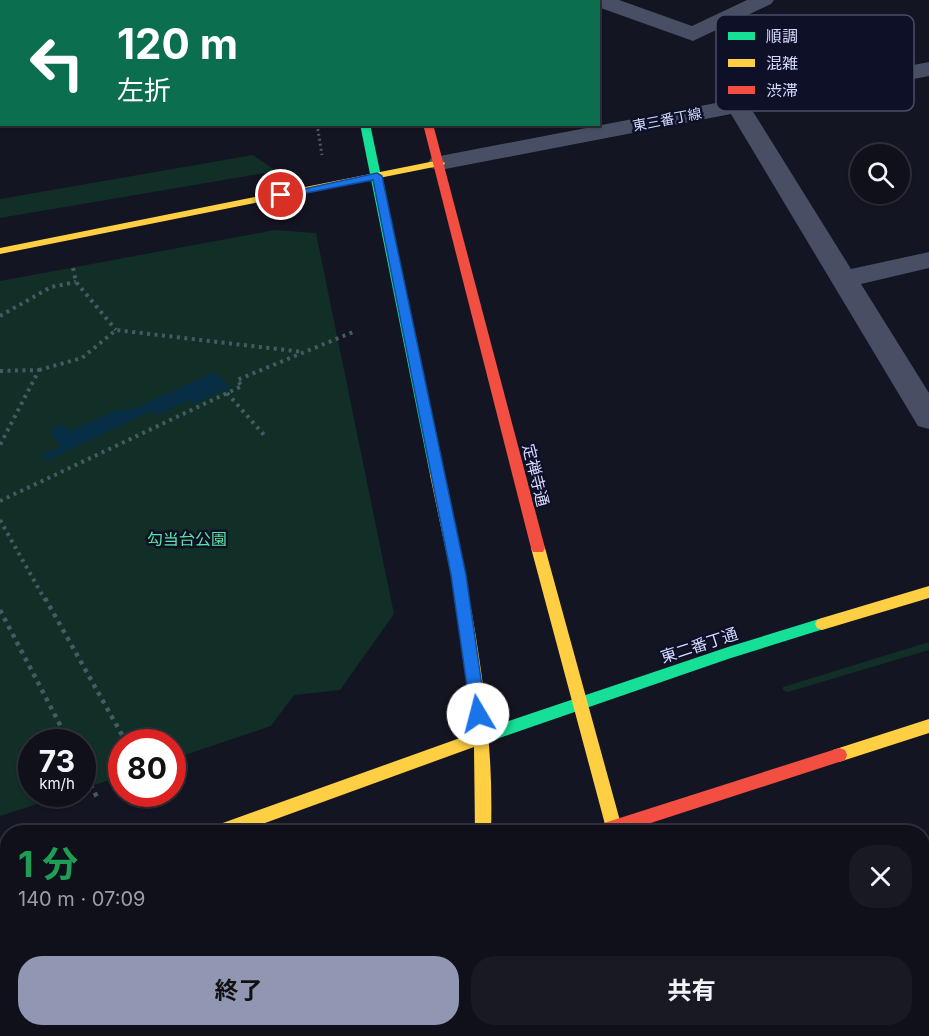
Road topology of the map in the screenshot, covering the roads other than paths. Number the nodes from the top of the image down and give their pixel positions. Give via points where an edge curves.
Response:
1 (600, 0) edge
2 (764, 0) edge
3 (733, 15) edge
4 (716, 23) edge
5 (929, 69) edge
6 (914, 72) edge
7 (716, 109) edge
8 (741, 111) edge
9 (365, 126) edge
10 (429, 126) edge
11 (440, 163) junction
12 (377, 176) junction
13 (0, 251) edge
14 (929, 260) edge
15 (843, 279) junction
16 (929, 418) edge
17 (929, 592) edge
18 (580, 701) junction
19 (929, 726) edge
20 (482, 737) junction
21 (239, 825) edge
22 (483, 825) edge
23 (609, 825) edge
24 (628, 825) edge

1 - 4 street via 693,34
2 - 3 street
5 - 6 street, 東三番丁線
7 - 11 street, 東三番丁線
8 - 15 street
9 - 12 main road
10 - 11 main road, 定禅寺通
11 - 12 main road
11 - 18 main road, 定禅寺通
12 - 13 main road
12 - 20 main road via 458,575
14 - 15 street
15 - 16 street
17 - 18 main road, 東二番丁通
18 - 20 main road, 東二番丁通
18 - 23 main road, 定禅寺通
19 - 24 main road
20 - 21 main road, 東二番丁通
20 - 22 main road

